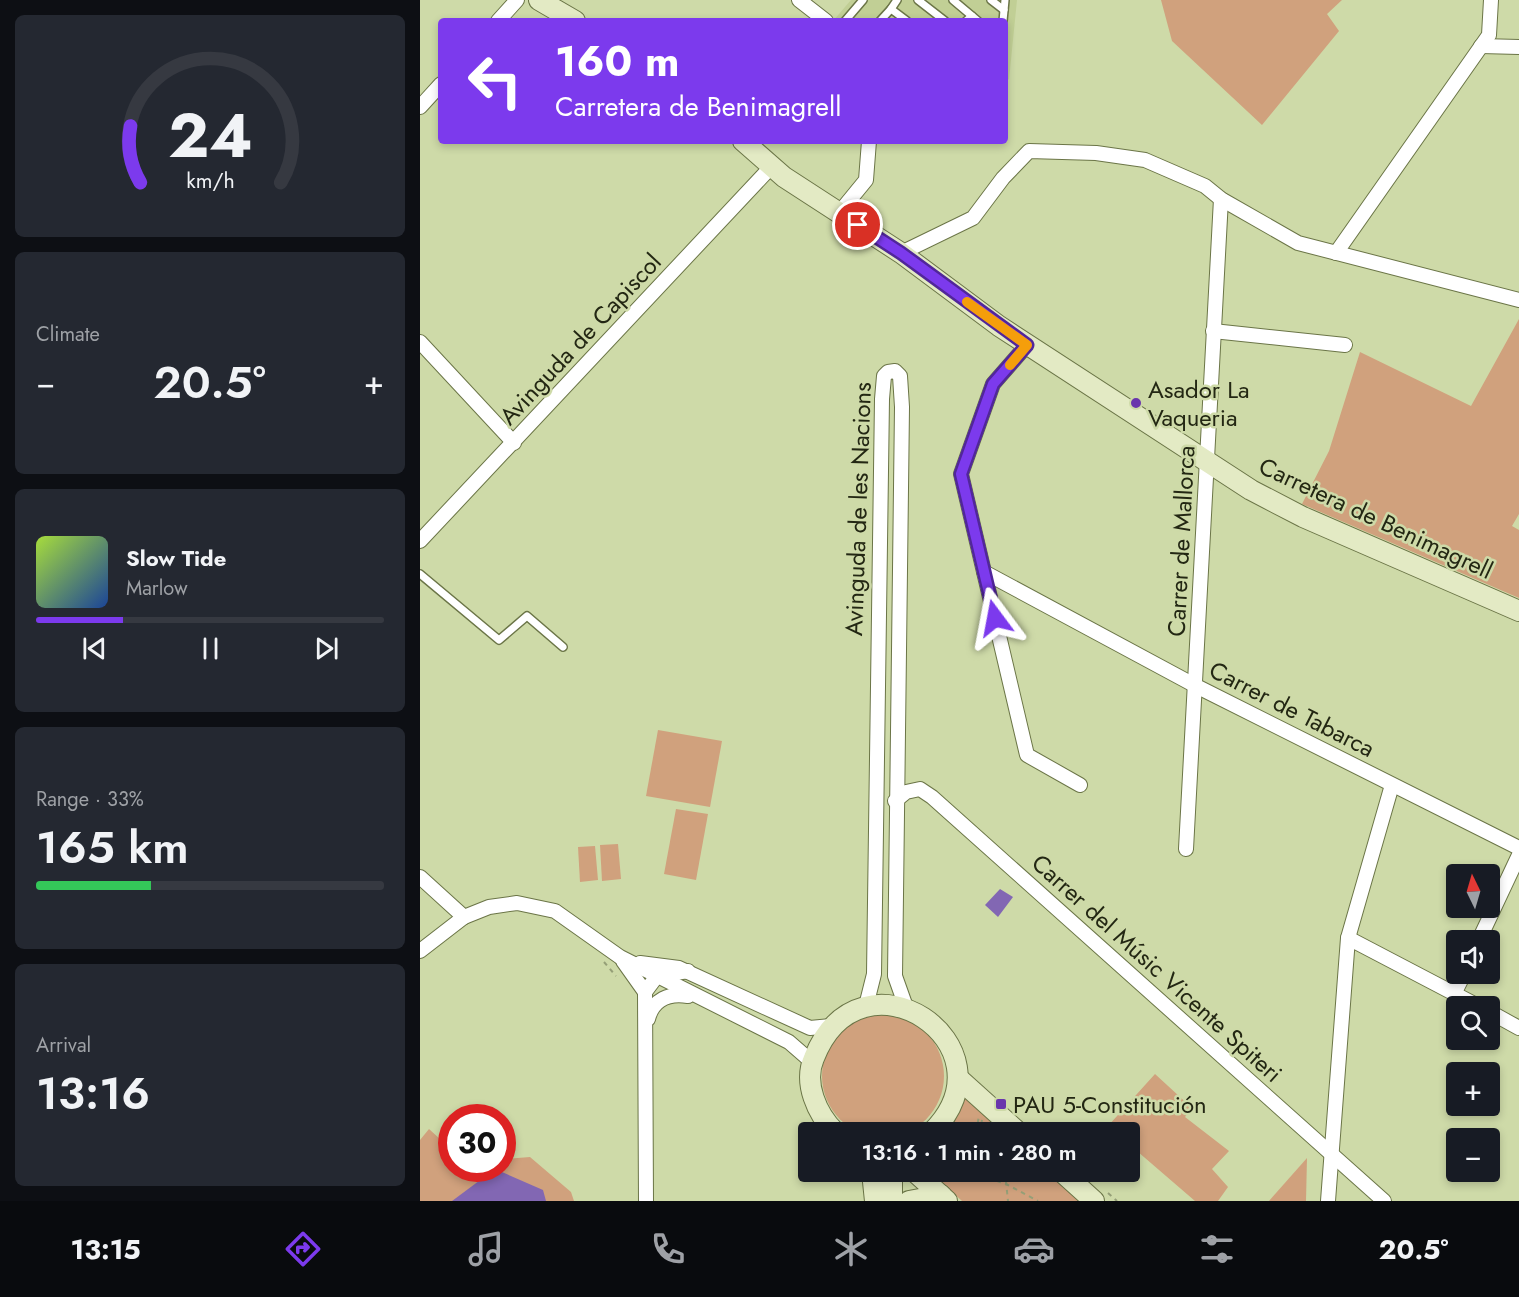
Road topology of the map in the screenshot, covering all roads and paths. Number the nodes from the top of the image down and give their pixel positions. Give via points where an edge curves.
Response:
1 (516, 0) edge
2 (538, 0) edge
3 (798, 0) edge
4 (863, 0) edge
5 (897, 0) edge
6 (918, 0) edge
7 (953, 0) edge
8 (991, 0) edge
9 (1005, 0) edge
10 (1491, 0) edge
11 (891, 9) junction
12 (1004, 10) junction
13 (501, 18) edge
14 (569, 18) edge
15 (822, 18) edge
16 (848, 18) edge
17 (883, 18) edge
18 (900, 18) edge
19 (941, 18) edge
20 (975, 18) edge
21 (1003, 18) edge
22 (1481, 46) junction
23 (1519, 47) edge
24 (438, 87) edge
25 (420, 107) edge
26 (746, 144) edge
27 (868, 144) edge
28 (772, 166) junction
29 (1221, 199) junction
30 (839, 213) junction
31 (1336, 253) junction
32 (908, 258) junction
33 (1519, 300) edge
34 (1213, 331) junction
35 (420, 342) edge
36 (1027, 345) junction
37 (1345, 345) dead end
38 (514, 442) junction
39 (1208, 463) junction
40 (420, 541) edge
41 (984, 572) junction
42 (420, 573) edge
43 (1519, 611) edge
44 (563, 647) dead end
45 (1196, 686) junction
46 (1080, 785) dead end
47 (1392, 785) junction
48 (895, 801) junction
49 (1519, 848) edge
50 (1186, 849) dead end
51 (1519, 855) edge
52 (420, 877) edge
53 (464, 917) junction
54 (1484, 930) edge
55 (1348, 938) junction
56 (420, 951) edge
57 (620, 957) junction
58 (601, 959) dead end
59 (683, 969) junction
60 (657, 976) junction
61 (620, 980) dead end
62 (1459, 984) edge
63 (645, 992) junction
64 (1454, 994) junction
65 (1458, 996) edge
66 (697, 997) junction
67 (866, 1006) junction
68 (906, 1007) junction
69 (1500, 1018) edge
70 (831, 1026) junction
71 (646, 1027) junction
72 (1519, 1028) edge
73 (812, 1062) junction
74 (958, 1078) junction
75 (979, 1114) dead end
76 (828, 1122) edge
77 (942, 1122) edge
78 (978, 1122) edge
79 (1016, 1122) edge
80 (1331, 1153) junction
81 (873, 1182) edge
82 (892, 1182) edge
83 (926, 1182) edge
84 (1000, 1182) edge
85 (1073, 1182) edge
86 (1006, 1184) junction
87 (944, 1198) edge
88 (646, 1201) edge
89 (875, 1201) edge
90 (892, 1201) edge
91 (909, 1201) edge
92 (1008, 1201) edge
93 (1038, 1201) edge
94 (1094, 1201) edge
95 (1328, 1201) edge
96 (1384, 1201) edge

1 - 13 street
2 - 14 street
3 - 15 street
4 - 16 lane
5 - 11 lane
6 - 19 lane
7 - 20 lane
8 - 12 lane
9 - 12 lane
10 - 22 street via 1489,35
11 - 17 lane
11 - 18 lane
12 - 21 lane
22 - 23 street
22 - 31 street
24 - 25 street
26 - 28 street, Carretera de Benimagrell
27 - 30 street via 866,180
28 - 30 street, Carretera de Benimagrell
28 - 38 street, Avinguda de Capiscol
29 - 31 street via 1299,243
29 - 32 street via 1205,186 1145,160 1096,153 1029,151 973,218
29 - 34 street, Carrer de Mallorca
30 - 32 street, Carretera de Benimagrell
31 - 33 street
32 - 36 street, Carretera de Benimagrell
34 - 37 street
34 - 39 street, Carrer de Mallorca
35 - 38 street
36 - 39 street, Carretera de Benimagrell
36 - 41 street via 993,384 961,474
38 - 40 street, Avinguda de Capiscol
39 - 43 street, Carretera de Benimagrell via 1303,518
39 - 45 street, Carrer de Mallorca
41 - 45 street, Carrer de Tabarca
41 - 46 street via 1027,755
42 - 44 lane via 499,640 527,616
45 - 47 street, Carrer de Tabarca
45 - 50 street, Carrer de Mallorca
47 - 49 street, Carrer de Tabarca
47 - 55 street
48 - 67 street, Avinguda de les Nacions via 902,407 900,376 895,371 884,376 882,399 874,974
48 - 68 street, Avinguda de les Nacions via 894,976
48 - 80 street, Carrer del Músic Vicente Spiteri via 906,792 920,789 932,796
51 - 54 street
52 - 53 street
53 - 56 street
53 - 57 street via 489,907 517,903 555,911
55 - 64 street
55 - 80 street
57 - 59 street
57 - 60 street
57 - 63 street
58 - 61 path
59 - 60 street
59 - 70 street via 810,1028
60 - 63 street
60 - 66 street
62 - 64 street
63 - 71 street
64 - 65 street
66 - 71 street via 675,993 660,999 651,1009
66 - 73 street via 789,1042
67 - 68 street
67 - 70 street
68 - 74 street via 934,1024 950,1044
69 - 72 street
70 - 73 street
71 - 88 street
73 - 76 street via 810,1086 817,1108
74 - 77 street via 955,1098
74 - 79 street
75 - 78 path
80 - 95 street
80 - 96 street, Carrer del Músic Vicente Spiteri
81 - 89 street
82 - 90 street
83 - 87 street
84 - 86 path
85 - 94 street
86 - 92 path
86 - 93 path
87 - 91 street

